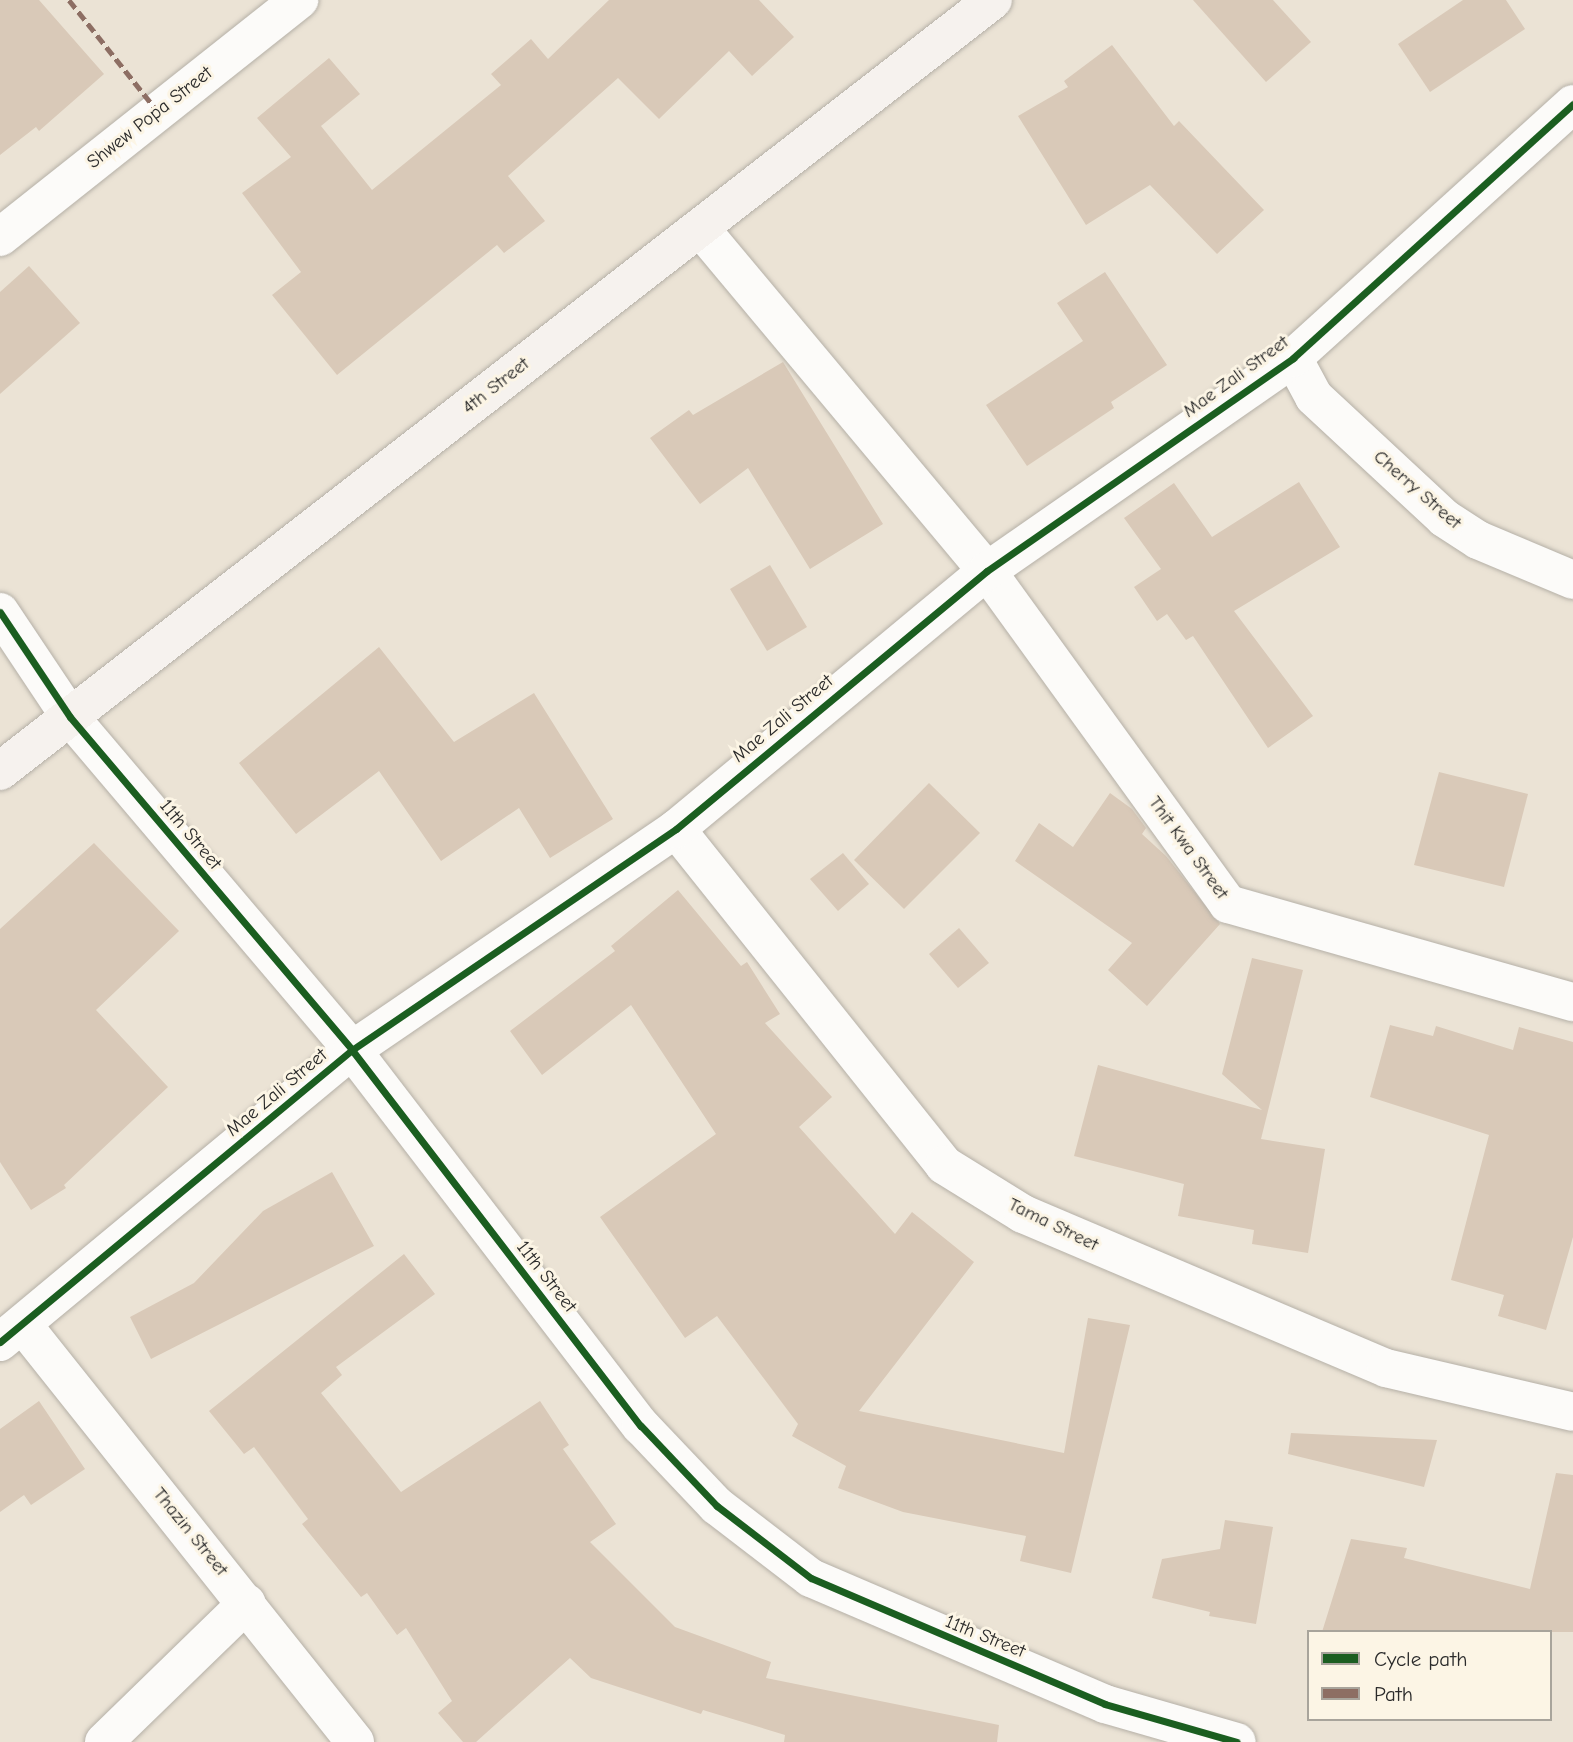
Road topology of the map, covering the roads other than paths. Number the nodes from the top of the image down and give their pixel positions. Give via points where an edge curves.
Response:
1 (299, 0) edge
2 (993, 0) edge
3 (1573, 104) edge
4 (700, 228) junction
5 (0, 237) edge
6 (1293, 358) junction
7 (987, 571) junction
8 (1573, 580) edge
9 (0, 612) edge
10 (70, 717) junction
11 (0, 771) edge
12 (676, 828) junction
13 (1573, 1002) edge
14 (352, 1050) junction
15 (12, 1334) edge
16 (1573, 1412) edge
17 (247, 1603) junction
18 (104, 1742) edge
19 (355, 1742) edge
20 (1237, 1742) edge

1 - 5 street, Shwew Popa Street
2 - 4 street, 4th Street
3 - 6 street, Mae Zali Street
4 - 7 street, Thit Kwa Street
4 - 10 street, 4th Street
6 - 7 street, Mae Zali Street
6 - 8 street, Cherry Street via 1314,397 1444,518 1478,540
7 - 12 street, Mae Zali Street
7 - 13 street, Thit Kwa Street via 1228,905
9 - 10 street, 11th Street
10 - 11 street, 4th Street
10 - 14 street, 11th Street
12 - 14 street, Mae Zali Street
12 - 16 street, Tama Street via 944,1165 1023,1214 1386,1367
14 - 15 street, Mae Zali Street
14 - 20 street, 11th Street via 641,1426 717,1506 811,1578 1105,1704
15 - 17 street, Thazin Street
17 - 18 street
17 - 19 street, Thazin Street

